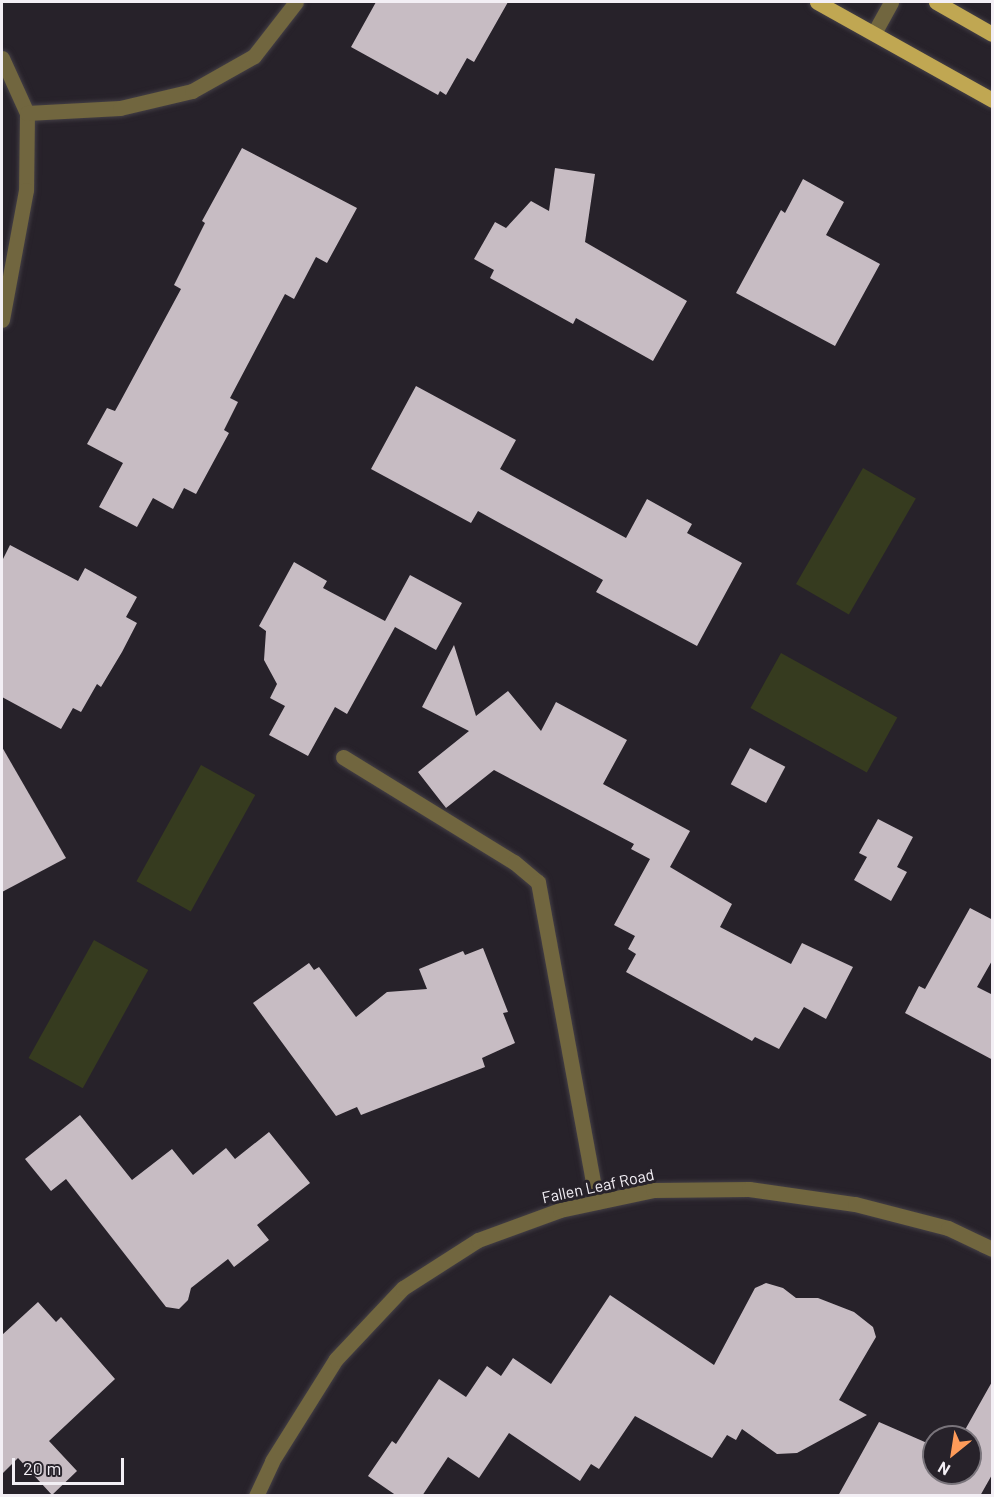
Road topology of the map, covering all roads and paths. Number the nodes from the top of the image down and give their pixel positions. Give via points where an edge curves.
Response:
1 (296, 2) edge
2 (817, 2) edge
3 (891, 2) edge
4 (936, 2) edge
5 (874, 33) junction
6 (993, 34) edge
7 (2, 58) edge
8 (993, 100) edge
9 (27, 113) junction
10 (2, 320) edge
11 (343, 757) dead end
12 (597, 1202) junction
13 (993, 1249) edge
14 (272, 1461) junction
15 (252, 1496) edge
16 (256, 1496) edge

1 - 9 street via 254,56 192,91 120,108
2 - 5 main road
3 - 5 street
4 - 6 main road
5 - 8 main road
7 - 9 street
9 - 10 street via 26,190
11 - 12 street via 514,862 538,882
12 - 13 street, Fallen Leaf Road via 654,1190 749,1189 855,1204 948,1228
12 - 14 street, Fallen Leaf Road via 560,1210 478,1239 403,1288 336,1359
14 - 15 street, Fallen Leaf Road
14 - 16 street, Fallen Leaf Road

